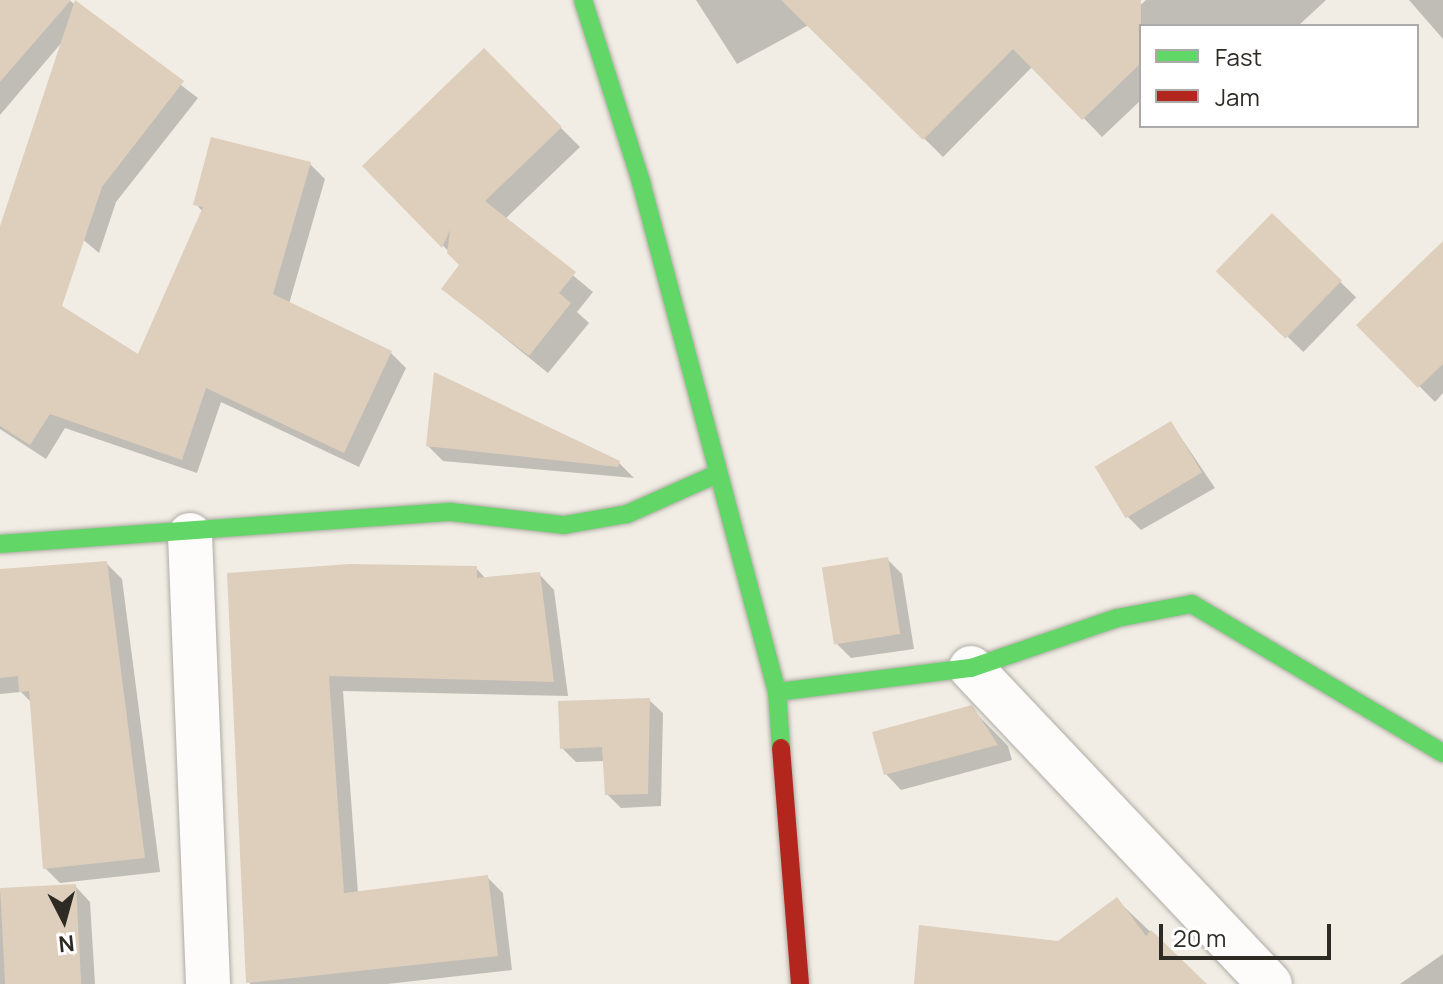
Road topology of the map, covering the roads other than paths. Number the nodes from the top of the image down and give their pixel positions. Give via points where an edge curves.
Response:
1 (583, 0) edge
2 (717, 474) junction
3 (190, 535) junction
4 (0, 544) edge
5 (971, 668) junction
6 (777, 692) junction
7 (1443, 753) edge
8 (792, 980) edge
9 (208, 984) edge
10 (1270, 984) edge

1 - 2 street via 641,182
2 - 3 street via 627,514 564,525 451,512
2 - 6 street
3 - 4 street
3 - 9 street
5 - 6 street
5 - 7 street via 1117,618 1192,604
5 - 10 street
6 - 8 street

